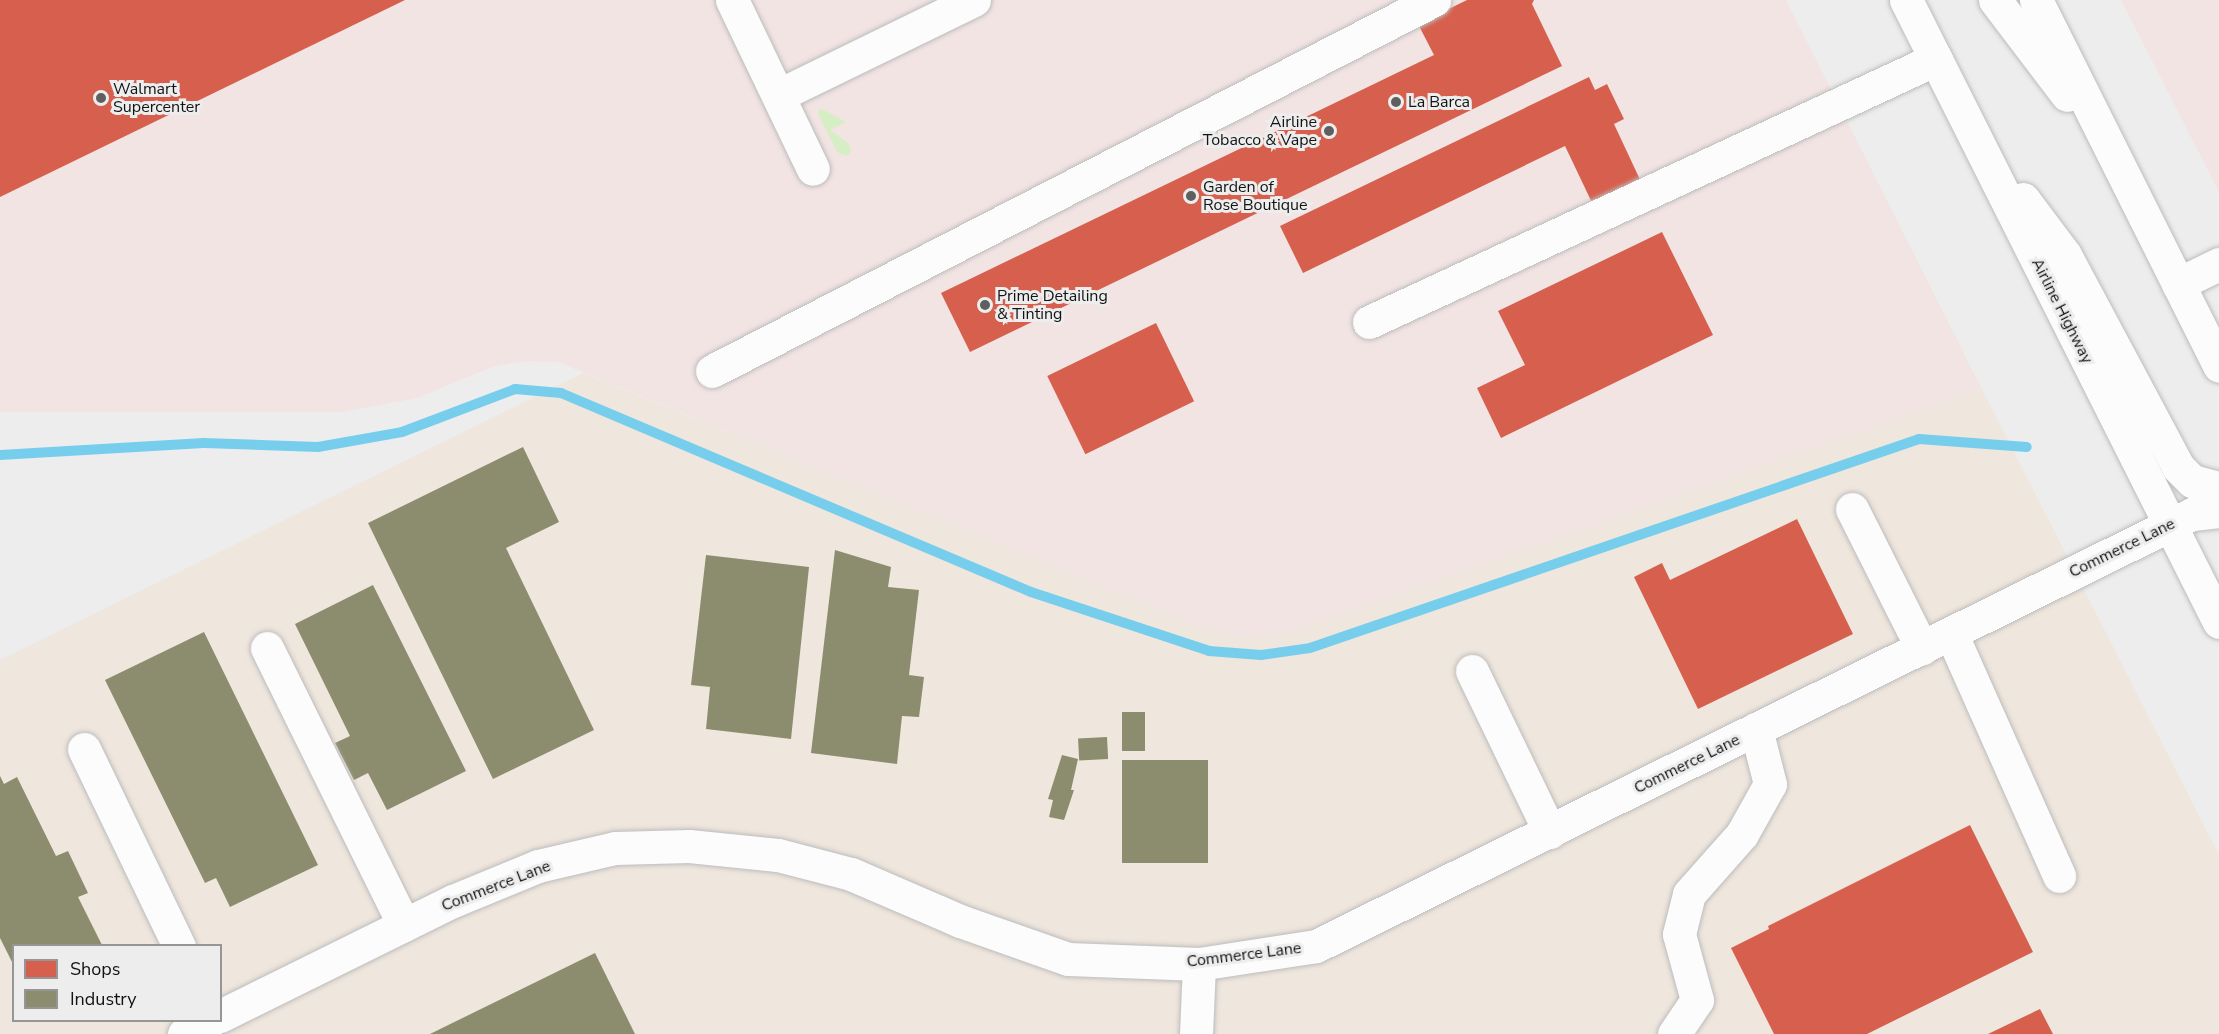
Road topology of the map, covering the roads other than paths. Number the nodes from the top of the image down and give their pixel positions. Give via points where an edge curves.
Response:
1 (732, 0) edge
2 (974, 0) edge
3 (1434, 0) edge
4 (1906, 0) edge
5 (1995, 0) edge
6 (2036, 0) edge
7 (1936, 59) junction
8 (779, 95) junction
9 (1967, 122) junction
10 (2115, 159) junction
11 (813, 169) dead end
12 (2219, 264) edge
13 (2178, 284) junction
14 (1369, 322) dead end
15 (2219, 366) edge
16 (712, 371) dead end
17 (2219, 488) edge
18 (1852, 509) dead end
19 (2200, 513) edge
20 (2219, 622) edge
21 (1951, 633) junction
22 (267, 648) dead end
23 (1922, 648) junction
24 (1473, 671) dead end
25 (1756, 729) junction
26 (84, 749) dead end
27 (1550, 831) junction
28 (2059, 876) dead end
29 (404, 925) junction
30 (179, 944) edge
31 (1199, 964) junction
32 (222, 1015) edge
33 (207, 1022) edge
34 (184, 1034) edge
35 (1196, 1034) edge
36 (1674, 1034) edge

1 - 8 main road
2 - 8 main road
3 - 16 main road
4 - 7 main road, Airline Highway
5 - 10 main road
6 - 10 main road
7 - 9 main road, Airline Highway
7 - 14 main road
8 - 11 main road
9 - 17 main road via 2065,255 2178,467 2192,481
9 - 19 main road, Airline Highway
10 - 13 main road
12 - 13 main road
13 - 15 main road
18 - 23 main road
19 - 20 main road, Airline Highway
19 - 21 main road, Commerce Lane
21 - 23 main road, Commerce Lane
21 - 28 main road
22 - 29 main road
23 - 25 main road, Commerce Lane
24 - 27 main road
25 - 27 main road, Commerce Lane
25 - 36 main road via 1770,783 1742,834 1689,894 1679,934 1697,1000
26 - 30 main road
27 - 31 main road, Commerce Lane via 1316,946
29 - 31 main road, Commerce Lane via 538,866 615,848 689,846 778,855 851,874 960,921 1068,959
29 - 32 main road, Commerce Lane
31 - 35 main road
33 - 34 main road

